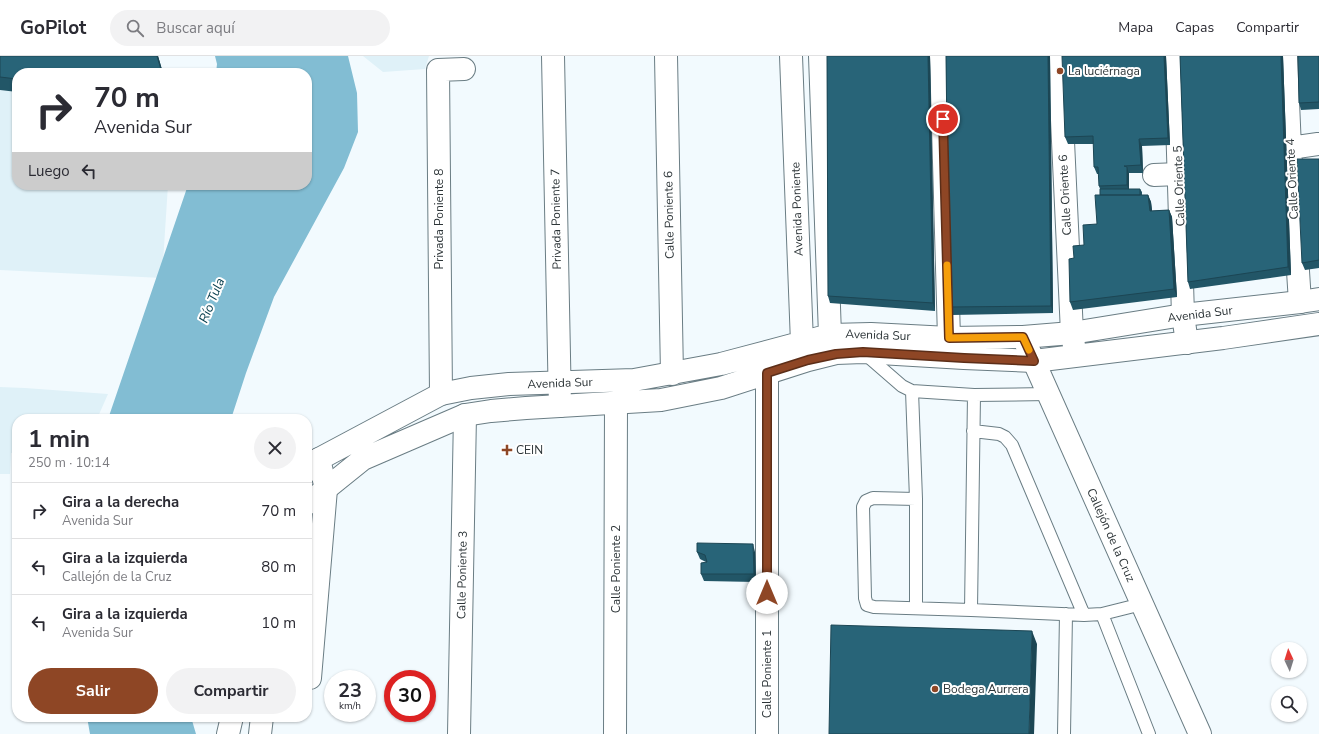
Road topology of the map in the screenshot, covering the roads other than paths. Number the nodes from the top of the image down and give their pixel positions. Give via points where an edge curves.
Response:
1 (553, 56) edge
2 (666, 56) edge
3 (791, 56) edge
4 (820, 56) edge
5 (941, 56) edge
6 (1059, 56) edge
7 (1175, 56) edge
8 (1286, 56) edge
9 (464, 69) dead end
10 (1318, 144) edge
11 (1290, 148) junction
12 (1179, 174) junction
13 (1154, 175) dead end
14 (1309, 301) edge
15 (1183, 315) junction
16 (1319, 324) edge
17 (1072, 333) junction
18 (1023, 337) junction
19 (949, 338) junction
20 (1187, 342) junction
21 (833, 344) junction
22 (805, 352) junction
23 (863, 352) junction
24 (1075, 356) junction
25 (1034, 361) junction
26 (767, 373) junction
27 (672, 374) junction
28 (559, 382) junction
29 (912, 391) junction
30 (441, 394) junction
31 (1048, 394) junction
32 (974, 395) junction
33 (616, 404) junction
34 (560, 406) junction
35 (466, 415) junction
36 (973, 431) junction
37 (313, 465) edge
38 (326, 489) junction
39 (916, 499) junction
40 (312, 500) edge
41 (1142, 604) junction
42 (916, 608) junction
43 (971, 610) junction
44 (1066, 614) junction
45 (1102, 614) junction
46 (1084, 615) junction
47 (312, 654) edge
48 (231, 722) edge
49 (261, 722) edge
50 (228, 734) edge
51 (260, 734) edge
52 (459, 734) edge
53 (616, 734) edge
54 (767, 734) edge
55 (1064, 734) edge
56 (1149, 734) edge
57 (1200, 734) edge

1 - 28 street, Privada Poniente 7
2 - 27 street, Calle Poniente 6
3 - 22 street, Avenida Poniente
4 - 21 street
5 - 19 street
6 - 17 street, Calle Oriente 6
7 - 12 street, Calle Oriente 5
8 - 11 street, Calle Oriente 4
9 - 30 street, Privada Poniente 8 via 438,70
10 - 11 street
11 - 14 street, Calle Oriente 4
12 - 13 street
12 - 15 street, Calle Oriente 5
14 - 15 street, Avenida Sur
15 - 17 street, Avenida Sur
15 - 20 street, Calle Oriente 5
16 - 20 street, Avenida Sur
17 - 18 street, Avenida Sur
17 - 24 street, Calle Oriente 6
18 - 19 street, Avenida Sur
18 - 25 street, Callejón de la Cruz
19 - 21 street, Avenida Sur via 872,334
20 - 24 street, Avenida Sur
21 - 22 street, Avenida Sur
21 - 23 street, Avenida Sur
22 - 26 street, Avenida Sur
22 - 27 street, Avenida Sur
23 - 25 street, Avenida Sur
23 - 29 lane via 902,386
24 - 25 street, Avenida Sur
25 - 31 street, Callejón de la Cruz
26 - 33 street, Avenida Sur via 721,388 661,400
26 - 54 street, Calle Poniente 1
27 - 28 street, Avenida Sur via 634,380
28 - 30 street, Avenida Sur via 509,384
28 - 34 street, Privada Poniente 7
29 - 32 lane
29 - 39 lane
30 - 37 street, Avenida Sur
31 - 32 lane
31 - 41 street, Callejón de la Cruz
32 - 36 lane
33 - 34 street, Avenida Sur
33 - 53 street, Calle Poniente 2
34 - 35 street, Avenida Sur
35 - 38 street, Avenida Sur via 363,458
35 - 52 street, Calle Poniente 3
36 - 43 lane
36 - 46 lane via 999,434 1012,445
37 - 38 street
38 - 40 street, Avenida Sur
38 - 47 street
39 - 42 lane
39 - 42 lane via 873,498 866,501 863,507 865,598 868,605
41 - 45 lane
41 - 57 street, Callejón de la Cruz
42 - 43 lane
43 - 44 lane
44 - 46 lane
44 - 55 lane
45 - 46 lane
45 - 56 lane
48 - 50 street
49 - 51 street

